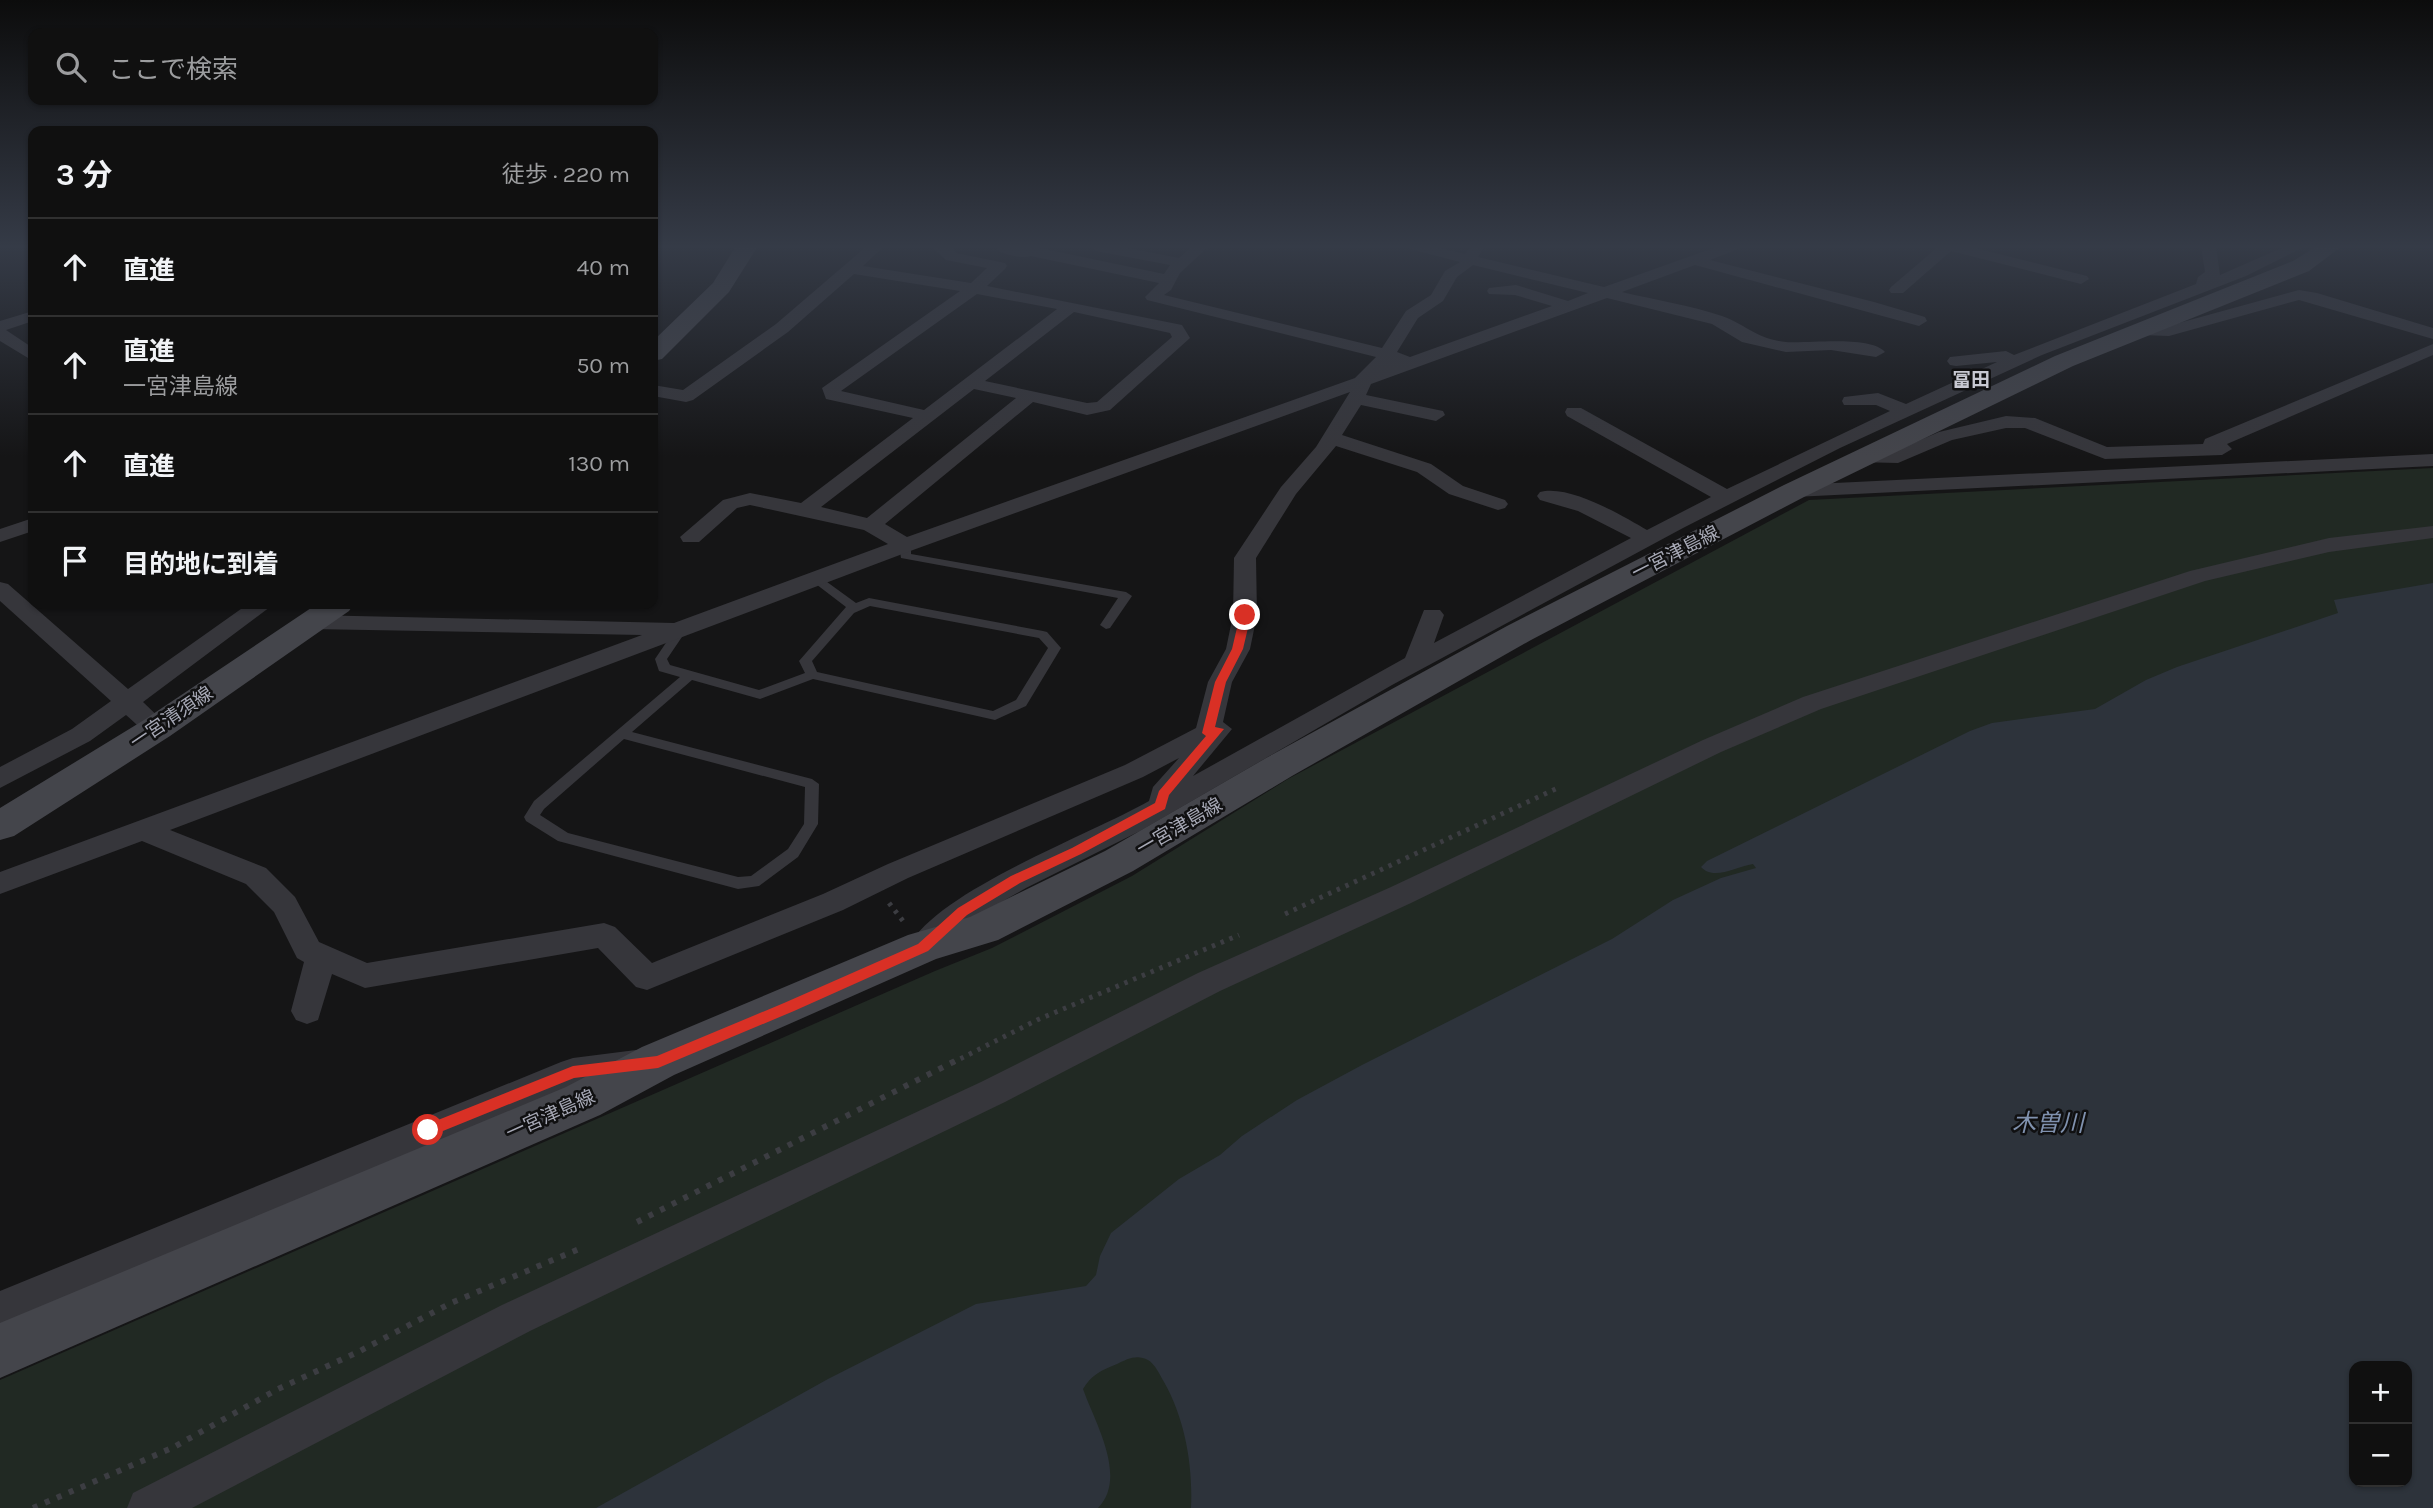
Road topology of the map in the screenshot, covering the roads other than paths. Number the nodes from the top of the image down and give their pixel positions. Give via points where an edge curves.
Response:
1 (691, 316) edge
2 (792, 316) edge
3 (934, 316) edge
4 (1058, 316) edge
5 (1114, 316) edge
6 (1129, 316) edge
7 (1232, 316) edge
8 (1411, 316) edge
9 (1538, 316) edge
10 (1703, 316) edge
11 (1904, 316) edge
12 (2126, 316) edge
13 (2176, 316) edge
14 (2222, 316) edge
15 (2376, 316) edge
16 (28, 318) edge
17 (1126, 319) junction
18 (1919, 321) dead end
19 (0, 326) edge
20 (2142, 330) junction
21 (0, 333) edge
22 (2433, 334) edge
23 (658, 349) edge
24 (2433, 349) edge
25 (1876, 352) dead end
26 (28, 353) edge
27 (1386, 354) junction
28 (2019, 358) junction
29 (1414, 360) junction
30 (1956, 361) dead end
31 (972, 383) junction
32 (1359, 389) junction
33 (658, 392) edge
34 (1030, 396) junction
35 (1851, 401) dead end
36 (1905, 410) junction
37 (1574, 412) dead end
38 (1436, 415) dead end
39 (926, 416) junction
40 (1331, 438) junction
41 (1863, 458) junction
42 (2433, 460) edge
43 (1679, 487) dead end
44 (1794, 491) junction
45 (1547, 496) dead end
46 (1721, 500) junction
47 (1499, 505) dead end
48 (805, 510) junction
49 (871, 525) junction
50 (28, 526) edge
51 (2433, 532) edge
52 (0, 536) edge
53 (691, 537) dead end
54 (1646, 538) junction
55 (905, 545) junction
56 (816, 578) junction
57 (0, 589) edge
58 (855, 608) junction
59 (256, 609) edge
60 (325, 613) edge
61 (1432, 615) dead end
62 (1107, 625) dead end
63 (682, 628) junction
64 (1415, 663) junction
65 (812, 675) junction
66 (689, 676) junction
67 (126, 702) junction
68 (157, 728) junction
69 (1208, 733) junction
70 (621, 734) junction
71 (0, 779) edge
72 (1161, 806) junction
73 (0, 826) edge
74 (142, 830) junction
75 (0, 883) edge
76 (923, 947) junction
77 (321, 955) junction
78 (307, 1011) dead end
79 (658, 1062) junction
80 (0, 1310) edge
81 (0, 1351) edge
82 (148, 1508) edge

1 - 23 main road
2 - 33 street via 686,396
3 - 39 street via 831,388 833,395
4 - 31 street
5 - 17 street
6 - 17 street
7 - 27 street
8 - 27 street
9 - 29 street
10 - 25 street via 1748,338 1786,347 1832,345
11 - 18 street
12 - 28 street
13 - 20 main road, 一宮津島線
14 - 20 street via 2169,331
15 - 22 street
16 - 19 street
17 - 34 street via 1176,329 1181,338 1103,407 1087,410
20 - 41 main road, 一宮津島線 via 2064,361
21 - 26 street
24 - 41 street via 2212,443 2222,449 2105,453 2028,422 2006,422 1947,436 1898,457
27 - 29 street
27 - 32 street
28 - 30 street
28 - 36 street
29 - 32 street
31 - 34 street
31 - 39 street
32 - 38 street
32 - 40 street
32 - 55 street
34 - 49 street
35 - 36 street via 1878,399
36 - 46 street
37 - 46 street
39 - 48 street
40 - 47 street via 1424,468 1456,490
40 - 69 street via 1288,491 1245,558 1245,615 1237,649 1220,682
41 - 44 main road, 一宮津島線
42 - 44 street
43 - 46 street
44 - 76 main road, 一宮津島線 via 1519,633 1119,861 983,929
45 - 54 street via 1615,520
46 - 54 street
48 - 49 street
48 - 53 street via 750,499 730,504
49 - 55 street
50 - 52 street
51 - 82 street via 2329,545 2199,576 1812,703 1209,982 993,1092 516,1318
54 - 64 street
55 - 56 street
55 - 62 lane via 905,556 1126,596
56 - 58 lane
56 - 63 street
57 - 67 street
58 - 65 lane via 805,661
58 - 65 lane via 869,603 1043,635 1055,648 1021,703 995,716
59 - 67 street
60 - 63 street
60 - 68 main road, 一宮清須線
61 - 64 street
63 - 66 lane via 661,659 664,668
63 - 74 street
64 - 72 street
65 - 66 lane via 760,695
66 - 70 lane
67 - 68 street
67 - 71 street via 81,735
68 - 73 main road, 一宮清須線
69 - 72 street via 1219,729 1163,794
69 - 77 street via 1134,771 647,978 604,935 365,976
70 - 70 lane via 812,784 811,824 793,853 754,882 738,883 563,837 531,817
72 - 76 street via 962,911
74 - 75 street
74 - 77 street via 256,876 285,905 308,950
76 - 79 main road, 一宮津島線
77 - 78 street
79 - 80 street via 573,1072
79 - 81 main road, 一宮津島線 via 583,1101

